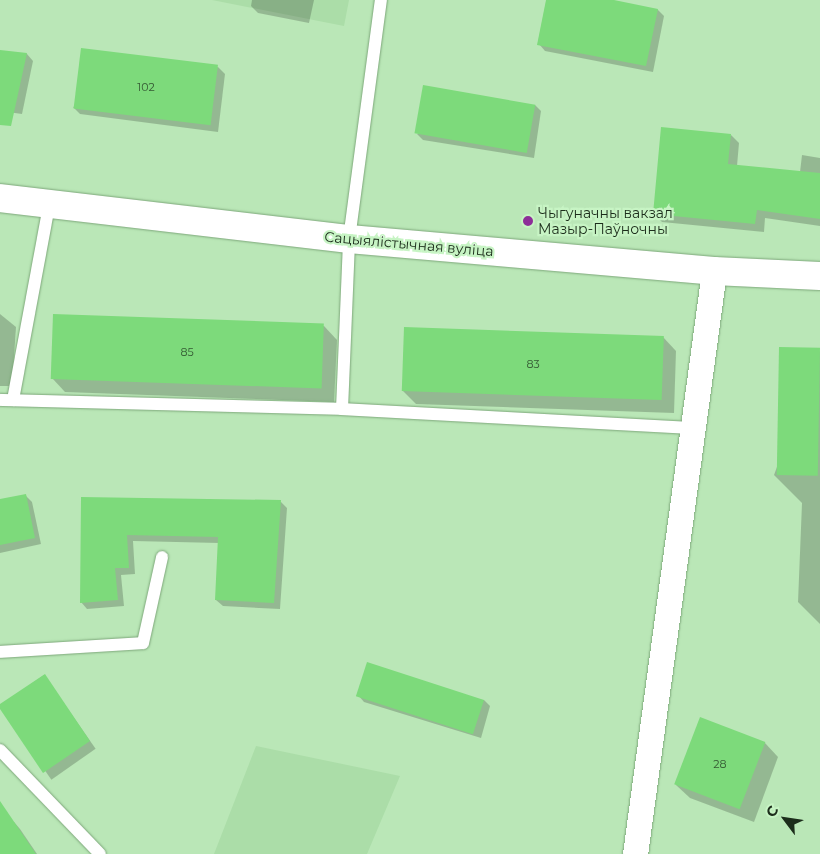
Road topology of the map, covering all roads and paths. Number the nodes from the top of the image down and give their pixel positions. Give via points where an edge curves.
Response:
1 (381, 0) edge
2 (0, 198) edge
3 (49, 205) junction
4 (349, 239) junction
5 (714, 271) junction
6 (820, 276) edge
7 (0, 400) edge
8 (13, 400) junction
9 (342, 409) junction
10 (694, 428) junction
11 (162, 557) dead end
12 (0, 652) edge
13 (0, 750) edge
14 (100, 854) edge
15 (635, 854) edge

1 - 4 lane
2 - 3 street, Сацыялістычная вуліца
3 - 4 street, Сацыялістычная вуліца
3 - 8 lane
4 - 5 street, Сацыялістычная вуліца
4 - 9 lane
5 - 6 street, Сацыялістычная вуліца
5 - 10 street
7 - 8 lane
8 - 9 lane
9 - 10 lane
10 - 15 street
11 - 12 lane via 143,643
13 - 14 lane

